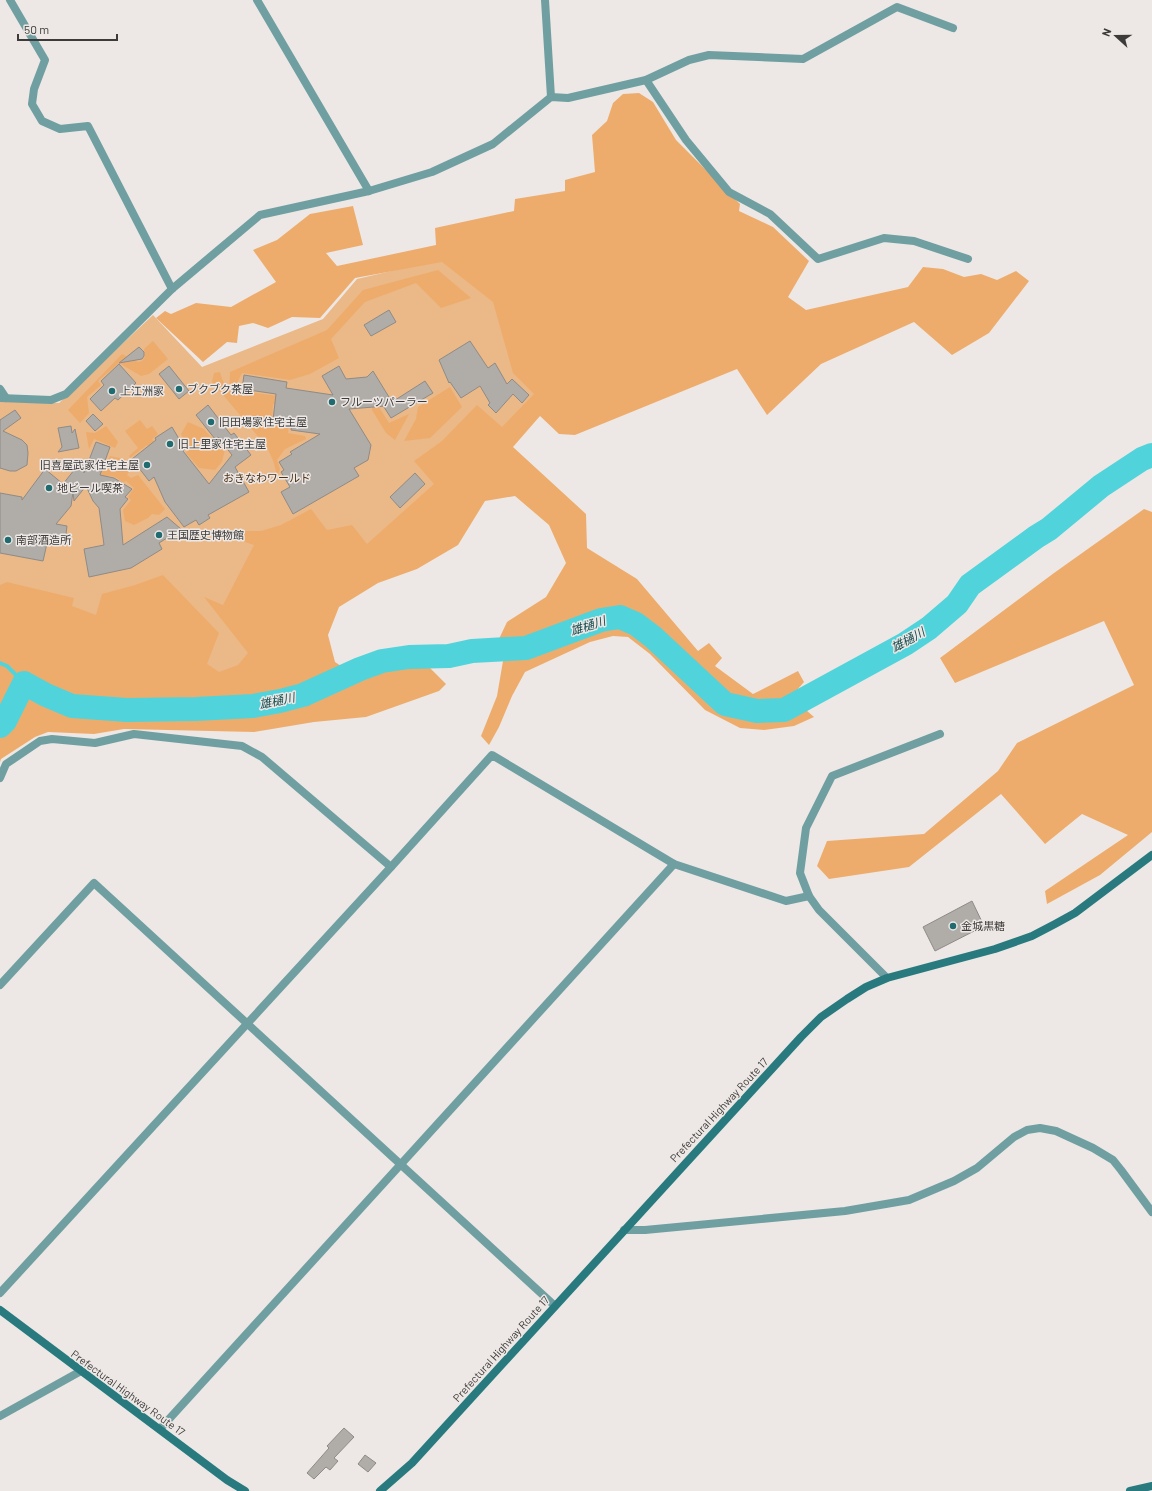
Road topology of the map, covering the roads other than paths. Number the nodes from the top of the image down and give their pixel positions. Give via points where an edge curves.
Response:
1 (10, 0) edge
2 (257, 0) edge
3 (545, 0) edge
4 (953, 28) dead end
5 (646, 80) junction
6 (551, 97) junction
7 (369, 191) junction
8 (968, 259) dead end
9 (172, 289) junction
10 (0, 389) edge
11 (3, 398) edge
12 (940, 734) dead end
13 (0, 778) edge
14 (1152, 855) edge
15 (674, 864) junction
16 (391, 867) junction
17 (809, 896) junction
18 (887, 978) junction
19 (0, 985) edge
20 (247, 1023) junction
21 (402, 1164) junction
22 (1152, 1212) edge
23 (624, 1230) junction
24 (0, 1293) edge
25 (556, 1306) junction
26 (0, 1310) edge
27 (80, 1372) junction
28 (0, 1416) edge
29 (160, 1429) junction
30 (1152, 1486) edge
31 (245, 1491) edge
32 (380, 1491) edge
33 (1130, 1491) edge

1 - 9 street via 45,60 34,89 32,104 42,121 60,129 88,126
2 - 7 street
3 - 6 street
4 - 5 street via 897,7 803,59 709,55 689,60
5 - 6 street via 568,98
5 - 8 street via 686,140 729,192 770,214 818,259 884,238 914,241
6 - 7 street via 493,144 432,172
7 - 9 street via 260,215
9 - 11 street via 66,394 51,400
10 - 11 street
12 - 17 street via 832,776 806,828 800,873
13 - 16 street via 6,764 40,741 52,739 95,743 134,734 242,746 262,757
14 - 18 main road, Prefectural Highway Route 17 via 1075,913 1032,936 995,950
15 - 16 street via 492,755
15 - 17 street via 786,901
15 - 21 street
16 - 20 street
17 - 18 street via 819,910
18 - 23 main road, Prefectural Highway Route 17 via 866,987 821,1017
19 - 20 street via 94,883
20 - 21 street
20 - 24 street
21 - 25 street
21 - 29 street
22 - 23 street via 1112,1160 1056,1131 1040,1128 1027,1130 1014,1137 977,1168 954,1181 909,1200 845,1211
23 - 25 main road, Prefectural Highway Route 17
25 - 32 main road, Prefectural Highway Route 17 via 412,1463
26 - 27 main road, Prefectural Highway Route 17
27 - 28 street
27 - 29 main road, Prefectural Highway Route 17
29 - 31 main road, Prefectural Highway Route 17
30 - 33 main road

